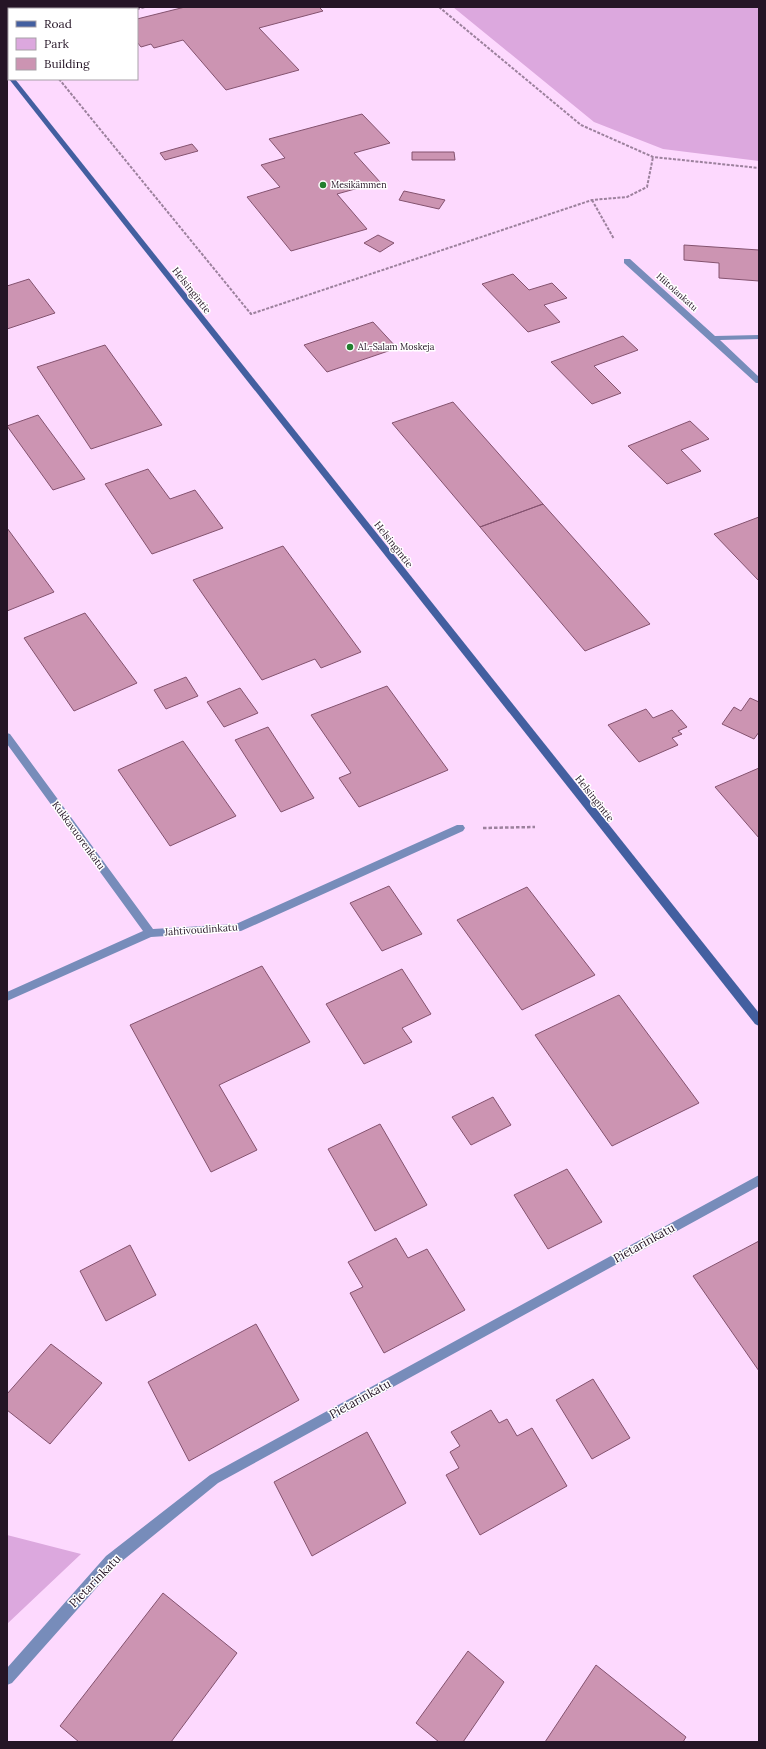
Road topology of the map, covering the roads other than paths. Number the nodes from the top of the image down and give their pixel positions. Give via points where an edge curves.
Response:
1 (7, 72) edge
2 (8, 77) edge
3 (13, 80) edge
4 (627, 261) road end
5 (759, 337) edge
6 (713, 338) junction
7 (759, 381) edge
8 (7, 737) edge
9 (460, 828) road end
10 (150, 933) junction
11 (7, 997) edge
12 (759, 1021) edge
13 (759, 1180) edge
14 (7, 1678) edge

1 - 2 main road
3 - 12 main road, Helsingintie
4 - 6 street, Hiitolankatu
5 - 6 street
6 - 7 street, Hiitolankatu
8 - 10 street, Kukkavuorenkatu
9 - 10 street, Jahtivoudinkatu via 237,928
10 - 11 street, Jahtivoudinkatu
13 - 14 street, Pietarinkatu via 214,1479 111,1561

